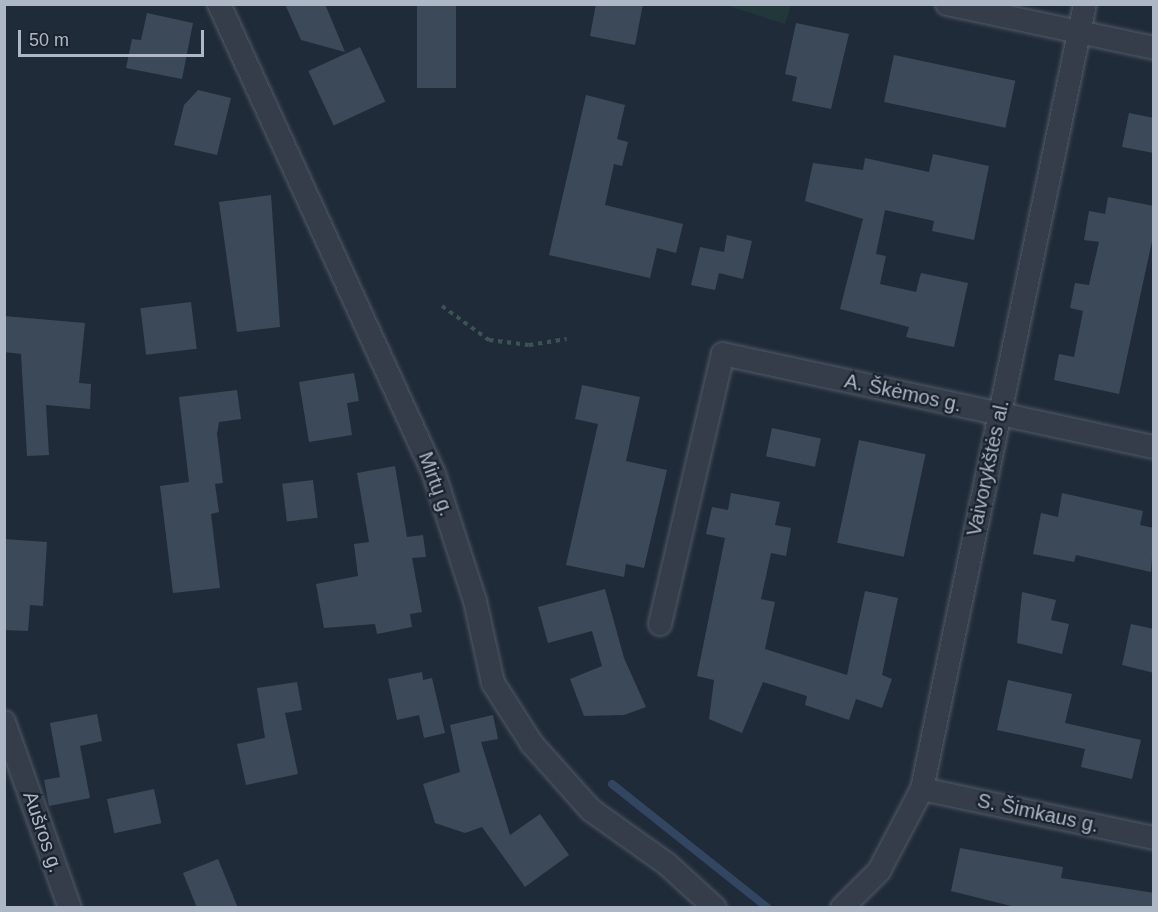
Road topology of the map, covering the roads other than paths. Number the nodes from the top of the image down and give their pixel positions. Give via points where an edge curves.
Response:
1 (219, 4) edge
2 (946, 4) edge
3 (1085, 4) edge
4 (1079, 32) junction
5 (1154, 48) edge
6 (999, 414) junction
7 (1154, 447) edge
8 (660, 624) dead end
9 (4, 722) edge
10 (922, 789) junction
11 (1154, 838) edge
12 (70, 908) edge
13 (715, 908) edge
14 (842, 908) edge

1 - 13 street, Mirtų g. via 434,474 475,601 493,683 532,744 591,810 667,864
2 - 4 street
3 - 4 street, Vaivorykštės al.
4 - 5 street
4 - 6 street, Vaivorykštės al.
6 - 7 street, A. Škėmos g.
6 - 8 street, A. Škėmos g. via 723,354
6 - 10 street, Vaivorykštės al.
9 - 12 street, Aušros g.
10 - 11 street, S. Šimkaus g.
10 - 14 street, Vaivorykštės al. via 879,871

